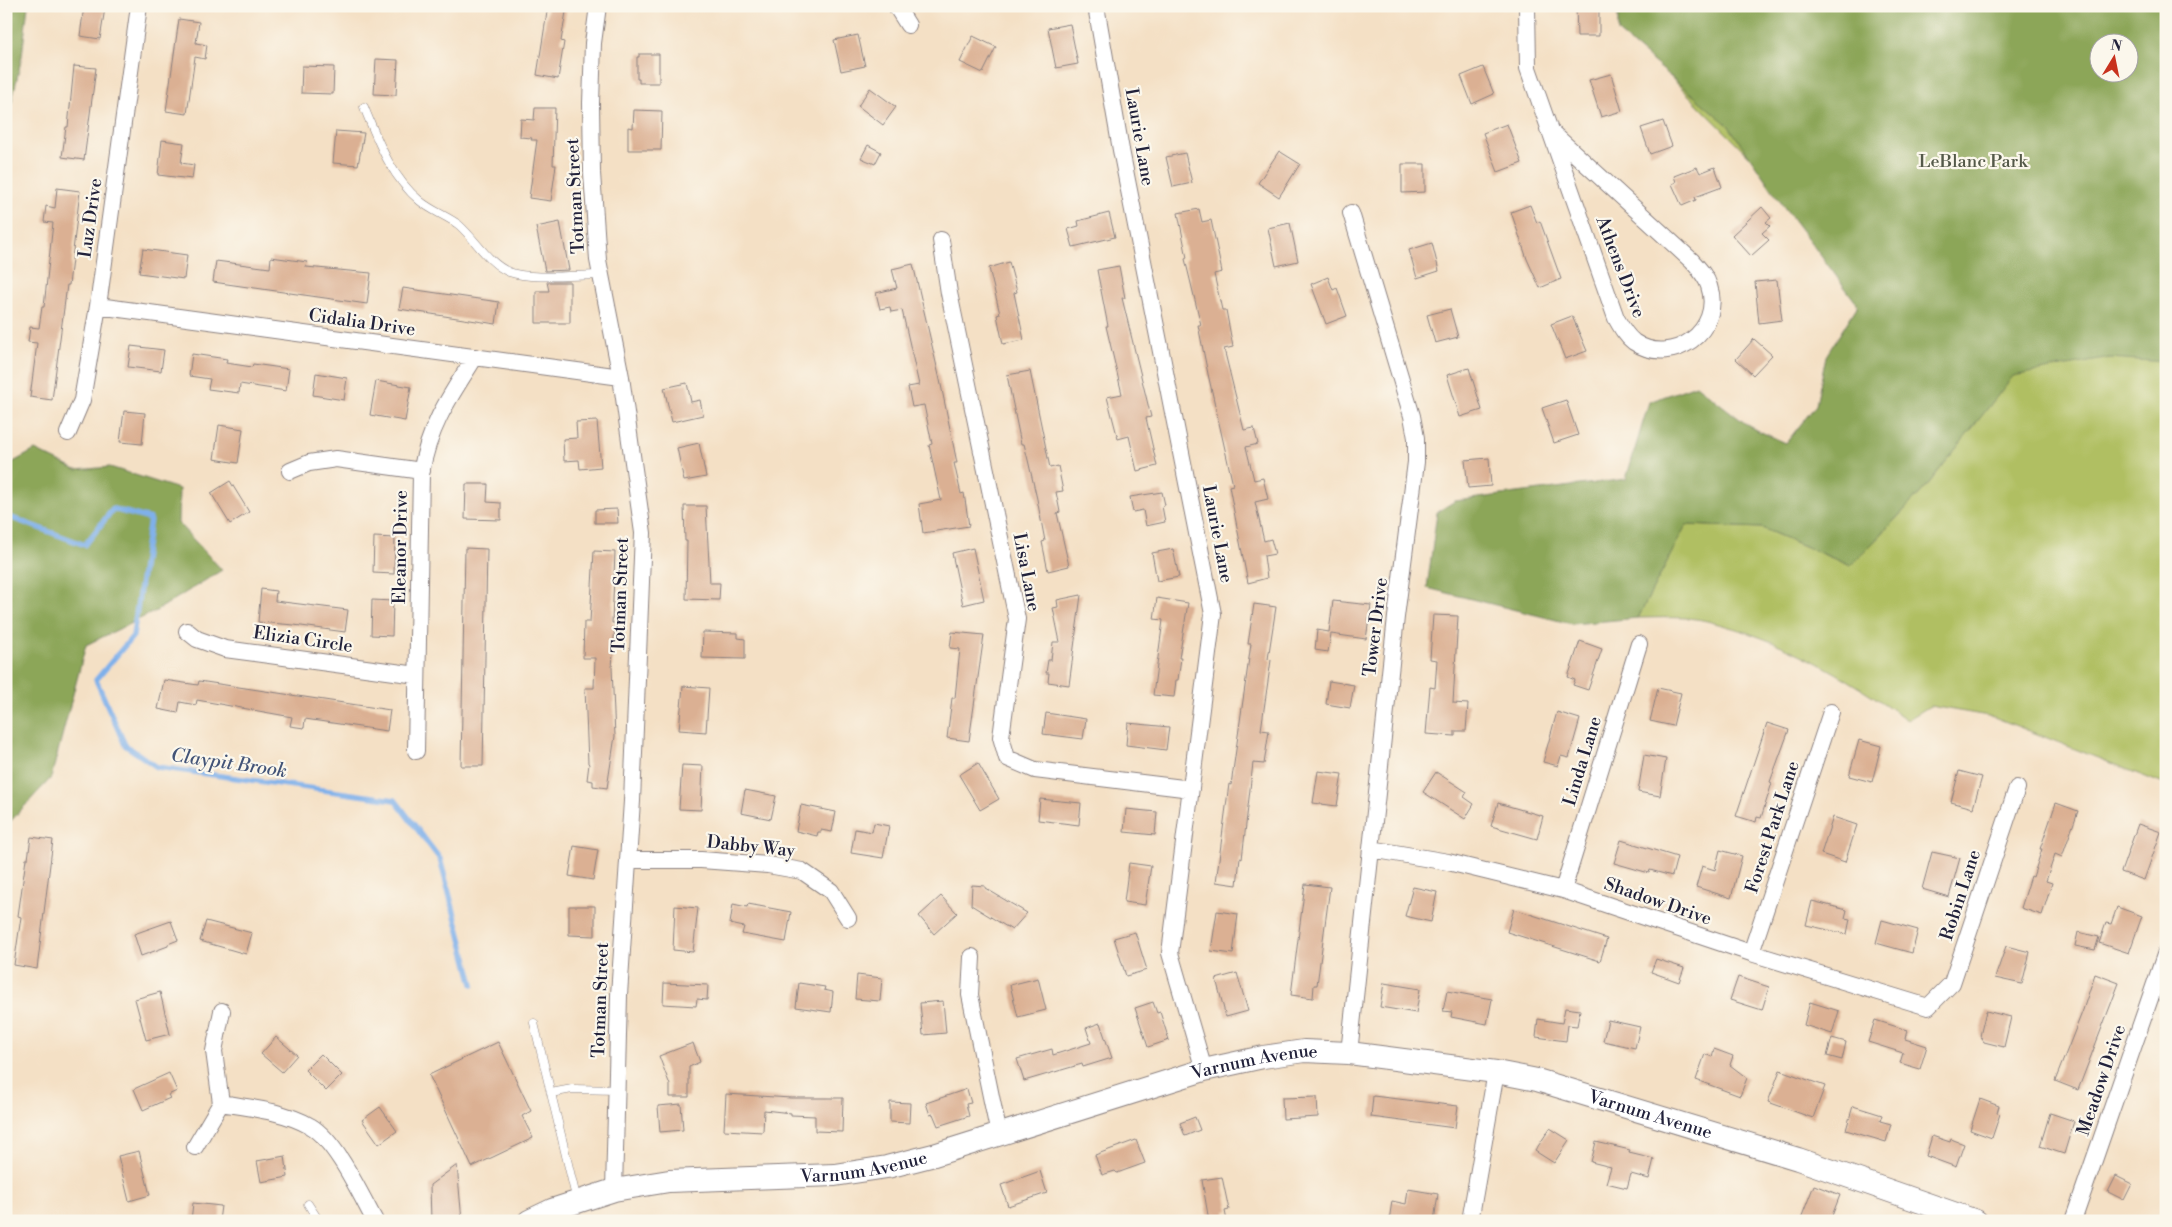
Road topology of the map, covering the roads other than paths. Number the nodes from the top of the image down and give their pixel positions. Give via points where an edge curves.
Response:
1 (139, 6) edge
2 (598, 6) edge
3 (896, 6) edge
4 (1096, 6) edge
5 (1527, 6) edge
6 (908, 25) dead end
7 (364, 107) dead end
8 (1548, 129) junction
9 (1351, 214) dead end
10 (941, 240) dead end
11 (600, 275) junction
12 (98, 306) junction
13 (475, 357) junction
14 (620, 377) junction
15 (68, 433) dead end
16 (290, 471) dead end
17 (422, 471) junction
18 (187, 631) dead end
19 (1639, 644) dead end
20 (418, 675) junction
21 (1831, 712) dead end
22 (416, 751) dead end
23 (2017, 788) dead end
24 (1191, 789) junction
25 (1370, 849) junction
26 (628, 860) junction
27 (1563, 890) junction
28 (848, 918) dead end
29 (2166, 952) edge
30 (1751, 953) junction
31 (972, 958) dead end
32 (1928, 1007) joint
33 (222, 1011) dead end
34 (534, 1023) dead end
35 (1349, 1053) junction
36 (1204, 1070) junction
37 (1496, 1072) junction
38 (617, 1090) junction
39 (551, 1093) junction
40 (221, 1103) junction
41 (998, 1135) junction
42 (195, 1146) dead end
43 (614, 1190) junction
44 (578, 1201) junction
45 (308, 1204) dead end
46 (319, 1221) edge
47 (375, 1221) edge
48 (529, 1221) edge
49 (1470, 1221) edge
50 (1976, 1221) edge
51 (2073, 1221) edge

1 - 12 street, Luz Drive
2 - 11 street, Totman Street via 593,43 592,163
3 - 6 street
4 - 24 street, Laurie Lane via 1121,150 1213,614
5 - 8 street, Athens Drive via 1528,68
7 - 11 lane via 383,153 408,190 430,209 458,225 500,266 509,272 534,276
8 - 8 street, Athens Drive via 1702,273 1710,286 1710,317 1692,342 1678,349 1648,349 1623,332
9 - 25 street, Tower Drive via 1416,438 1414,485
10 - 24 street, Lisa Lane via 1017,619 1001,737 1008,758 1036,770
11 - 14 street, Totman Street
12 - 13 street, Cidalia Drive
12 - 15 street, Luz Drive via 82,400
13 - 14 street, Cidalia Drive
13 - 17 street, Eleanor Drive via 442,408 425,450
14 - 26 street, Totman Street via 643,533
16 - 17 street via 310,463 336,459
17 - 20 street, Eleanor Drive
18 - 20 street, Elizia Circle via 197,639 225,649
19 - 27 street, Linda Lane
20 - 22 street, Eleanor Drive
21 - 30 street, Forest Park Lane
23 - 32 street, Robin Lane via 1952,983
24 - 36 street, Laurie Lane via 1170,953
25 - 27 street, Shadow Drive via 1448,862
25 - 35 street, Tower Drive
26 - 28 street, Dabby Way via 701,860 802,871 832,891
26 - 38 street, Totman Street via 619,995
27 - 30 street, Shadow Drive
29 - 51 street, Meadow Drive
30 - 32 street, Shadow Drive
31 - 41 street via 970,994
33 - 40 street via 214,1051
34 - 39 lane
35 - 36 main road, Varnum Avenue via 1304,1051
35 - 37 main road, Varnum Avenue
36 - 41 main road, Varnum Avenue
37 - 49 street
37 - 50 main road, Varnum Avenue via 1537,1080 1798,1159
38 - 39 lane via 572,1089
38 - 43 street, Totman Street
39 - 44 lane
40 - 42 street
40 - 47 street via 272,1111 311,1127 338,1154
41 - 43 main road, Varnum Avenue via 888,1167 836,1175 669,1181
43 - 44 main road, Varnum Avenue
44 - 48 main road, Varnum Avenue
45 - 46 lane

